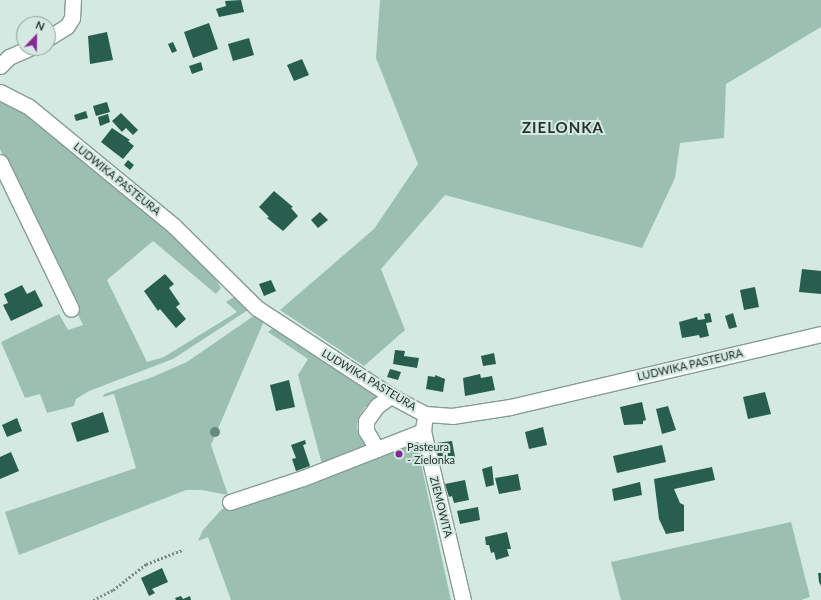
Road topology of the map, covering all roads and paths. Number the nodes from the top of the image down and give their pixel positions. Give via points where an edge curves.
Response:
1 (73, 0) edge
2 (56, 33) edge
3 (16, 54) edge
4 (0, 66) edge
5 (0, 92) edge
6 (0, 162) edge
7 (71, 309) dead end
8 (821, 334) edge
9 (391, 396) junction
10 (425, 414) junction
11 (423, 431) junction
12 (377, 449) junction
13 (230, 502) dead end
14 (183, 550) dead end
15 (93, 600) edge
16 (463, 600) edge

1 - 2 street via 72,18 67,26
3 - 4 street
5 - 9 street, LUDWIKA PASTEURA via 28,106 174,226 256,308
6 - 7 street
8 - 10 street, LUDWIKA PASTEURA via 510,407 452,416
9 - 10 street, LUDWIKA PASTEURA
9 - 12 street via 377,406 366,421 366,431
10 - 11 street, ZIEMOWITA
11 - 12 street
11 - 16 street, ZIEMOWITA
12 - 13 street via 303,478
14 - 15 path via 146,564 113,590

